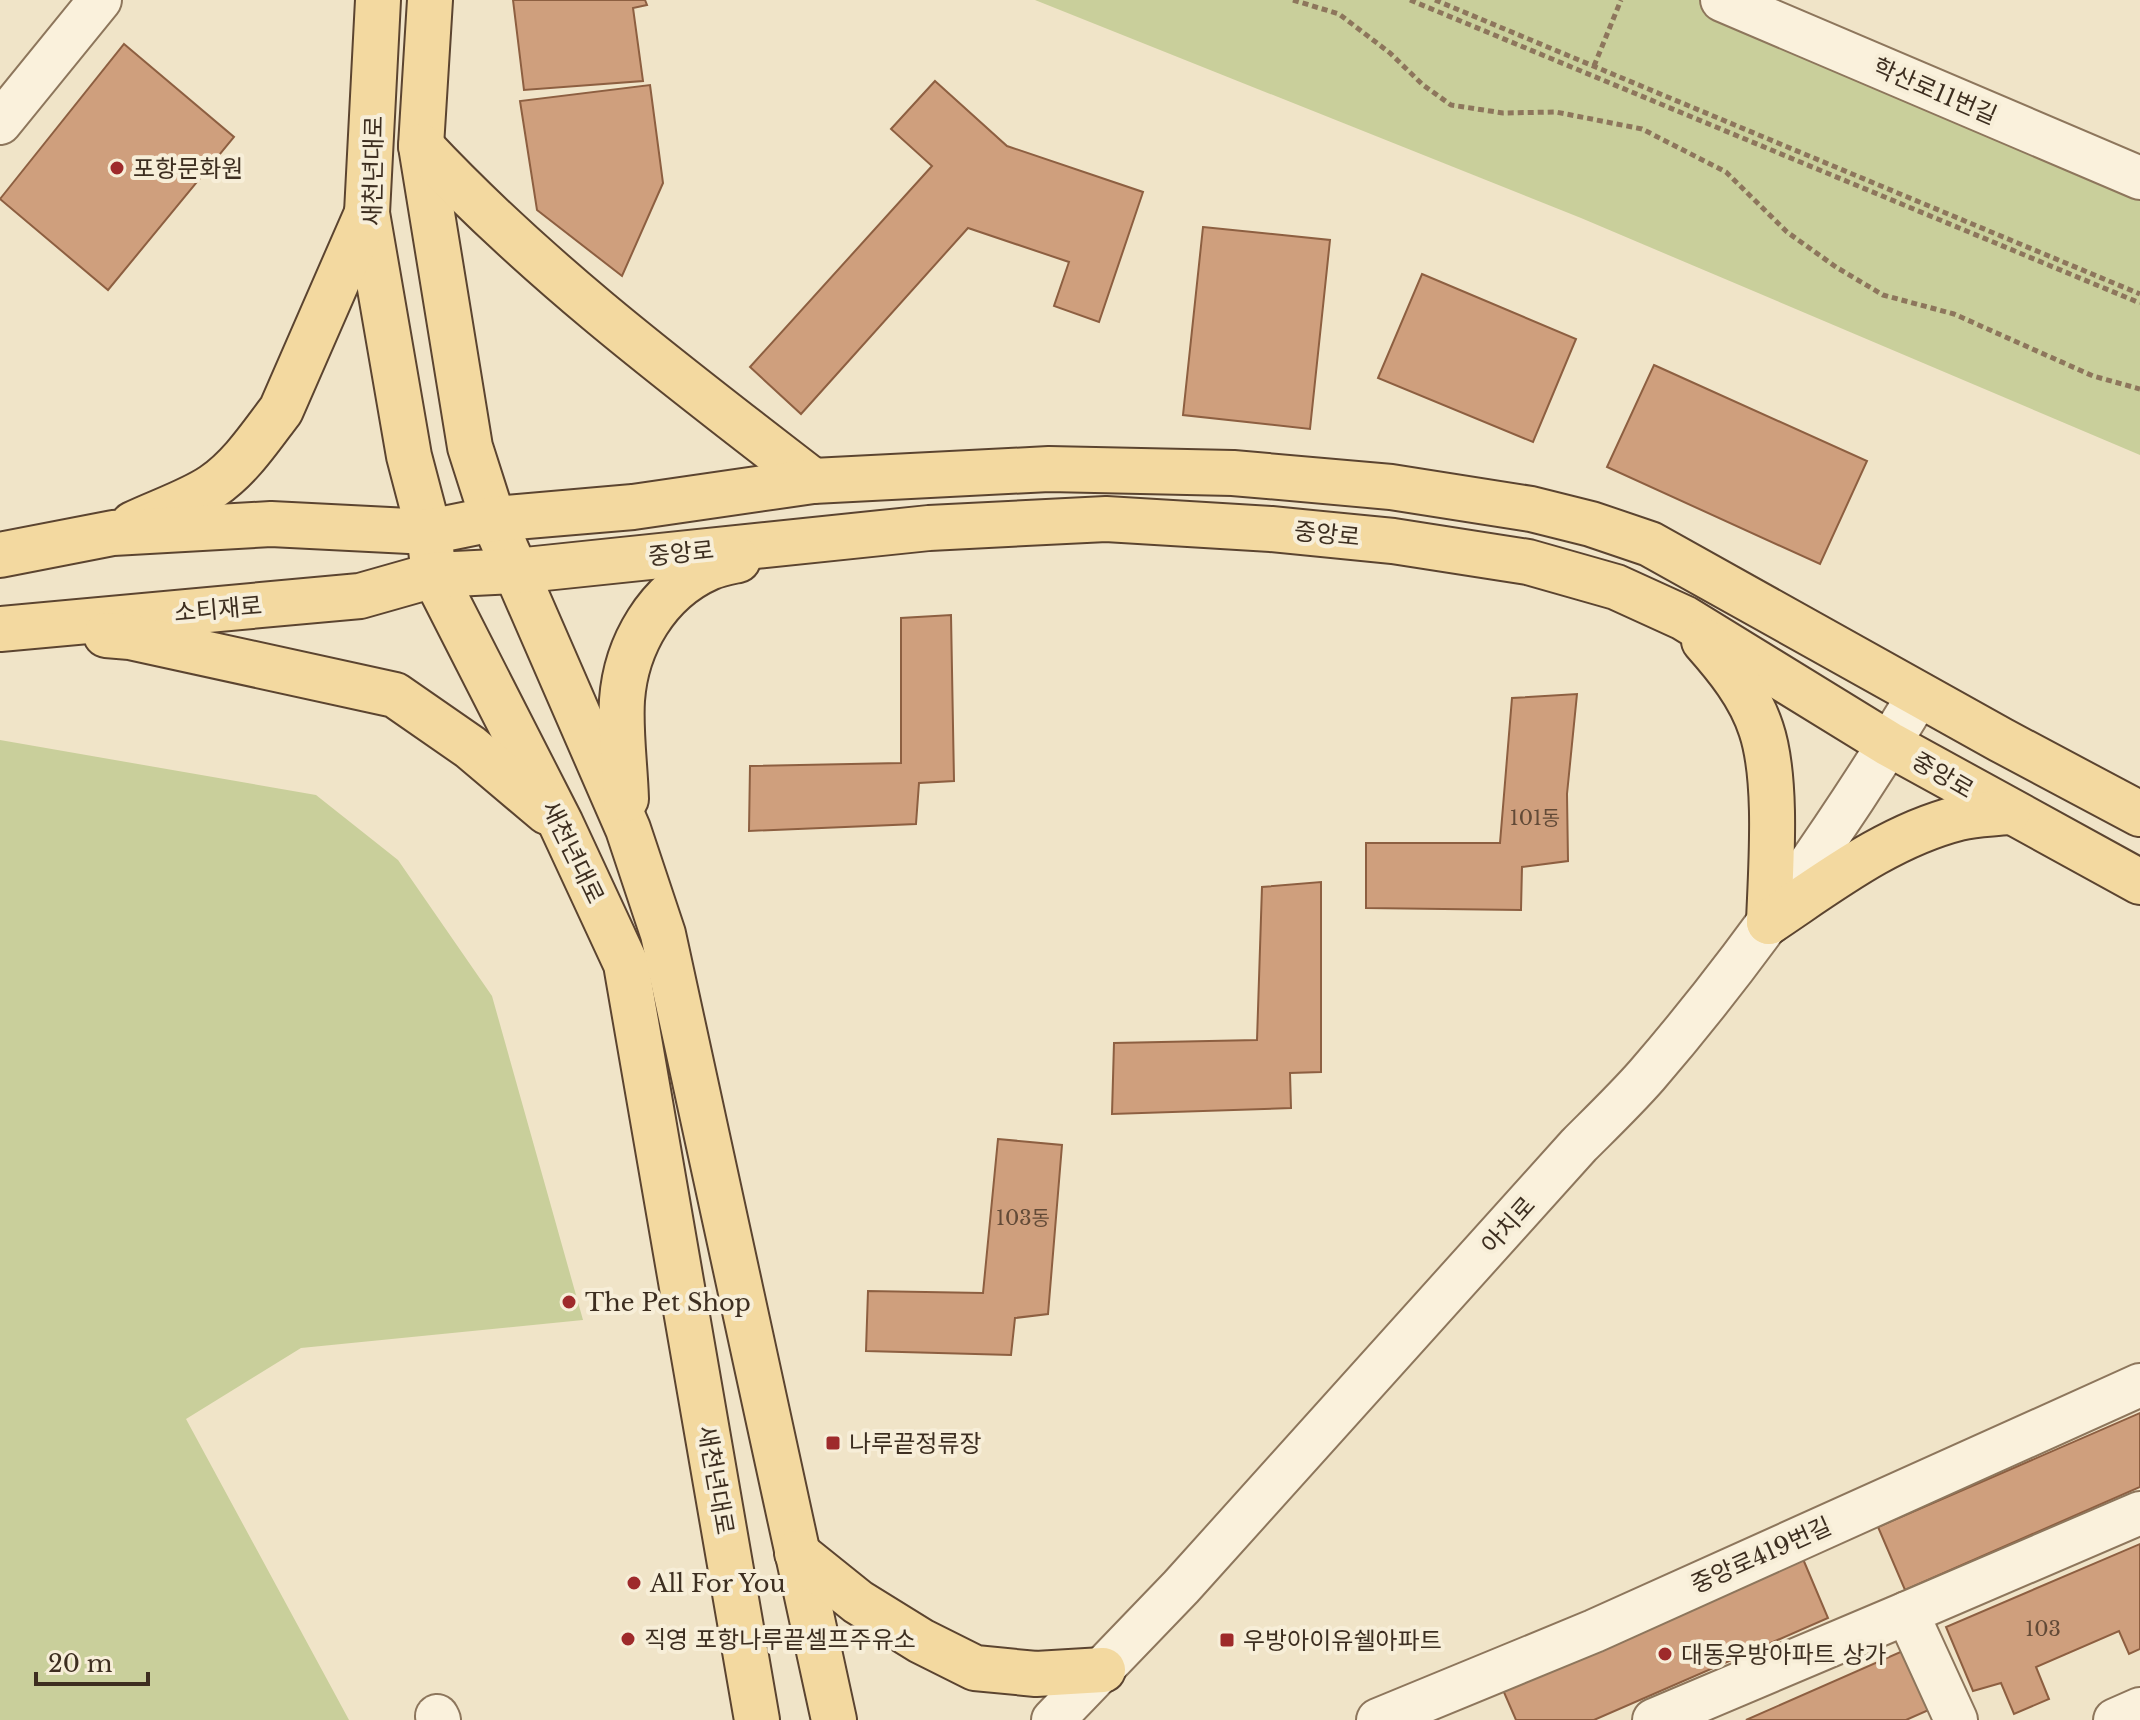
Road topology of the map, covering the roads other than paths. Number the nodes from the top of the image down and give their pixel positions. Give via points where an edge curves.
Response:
1 (100, 0) edge
2 (378, 0) edge
3 (430, 0) edge
4 (1726, 2) edge
5 (0, 123) edge
6 (421, 146) junction
7 (2140, 178) edge
8 (367, 213) junction
9 (813, 481) junction
10 (493, 519) junction
11 (429, 532) junction
12 (113, 533) junction
13 (817, 538) junction
14 (0, 555) edge
15 (516, 571) junction
16 (434, 575) junction
17 (1684, 618) junction
18 (13, 629) edge
19 (1919, 695) junction
20 (1889, 744) junction
21 (2008, 812) junction
22 (2140, 814) edge
23 (561, 824) junction
24 (628, 829) junction
25 (2140, 882) edge
26 (1769, 922) junction
27 (2140, 1385) edge
28 (2140, 1513) edge
29 (797, 1553) junction
30 (1907, 1613) junction
31 (1103, 1670) junction
32 (1464, 1704) edge
33 (2140, 1709) edge
34 (1054, 1719) edge
35 (757, 1720) edge
36 (834, 1720) edge
37 (1378, 1720) edge
38 (1654, 1720) edge
39 (1956, 1720) edge
40 (2115, 1720) edge

1 - 5 street
2 - 8 main road, 새천년대로
3 - 6 main road, 새천년대로
4 - 7 street, 학산로11번길
6 - 9 main road via 474,203 631,340
6 - 10 main road, 새천년대로 via 470,447
8 - 11 main road, 새천년대로 via 409,456
8 - 12 main road via 281,410 251,450 213,486
9 - 10 main road via 633,507
9 - 19 main road via 1049,469 1233,473 1391,487 1531,509 1650,544
10 - 11 main road
10 - 15 main road, 새천년대로
11 - 12 main road via 271,524
11 - 16 main road, 새천년대로
12 - 14 main road
13 - 15 main road, 중앙로
13 - 17 main road, 중앙로 via 1106,519 1271,529 1528,562 1616,587
13 - 24 main road via 709,567 664,600 647,622 625,675 622,703
15 - 16 main road, 중앙로
15 - 24 main road, 새천년대로
16 - 18 main road, 소티재로 via 360,596
16 - 23 main road, 새천년대로
17 - 20 main road, 중앙로
17 - 26 main road via 1743,690 1762,730 1772,831
18 - 23 main road via 130,637 395,695 470,747
19 - 20 street, 아치로
19 - 22 main road
20 - 21 main road, 중앙로
20 - 26 street, 아치로
21 - 25 main road, 중앙로
21 - 26 main road via 1960,818 1870,854
23 - 35 main road, 새천년대로 via 626,964
24 - 29 main road, 새천년대로 via 663,934
26 - 31 street, 아치로 via 1646,1076
27 - 32 street, 중앙로419번길 via 1594,1631
28 - 30 street
29 - 31 main road via 858,1602 975,1668 1036,1674
29 - 36 main road, 새천년대로
30 - 38 street
30 - 39 street
31 - 34 street, 아치로
32 - 37 street, 중앙로419번길
33 - 40 street

